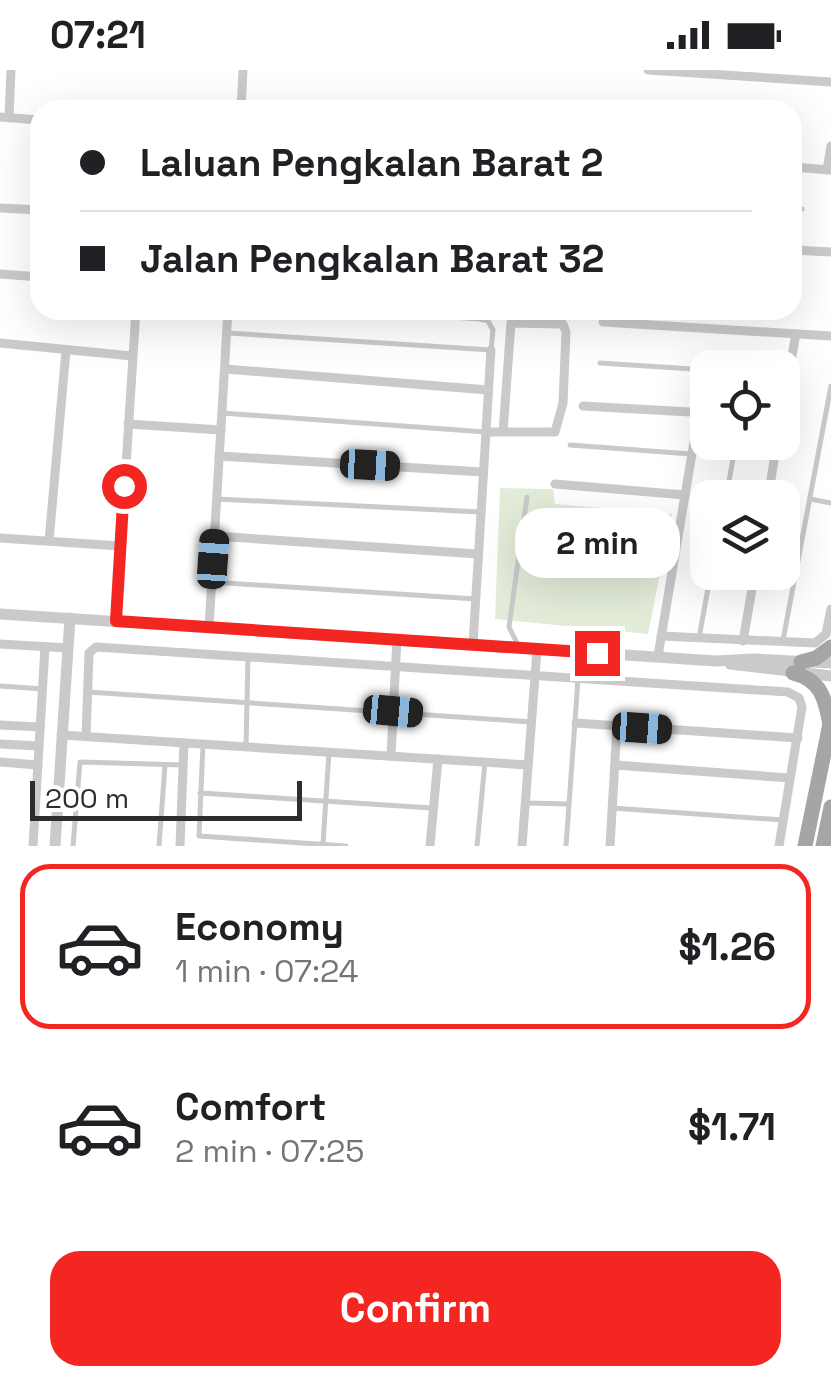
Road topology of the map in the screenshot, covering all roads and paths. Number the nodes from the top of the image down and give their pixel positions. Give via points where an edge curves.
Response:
1 (11, 70) edge
2 (243, 70) edge
3 (648, 70) edge
4 (831, 82) edge
5 (242, 100) edge
6 (5, 118) edge
7 (30, 119) edge
8 (831, 146) edge
9 (802, 168) edge
10 (829, 170) edge
11 (0, 208) edge
12 (30, 210) edge
13 (802, 251) edge
14 (831, 252) edge
15 (0, 274) edge
16 (30, 276) edge
17 (135, 320) edge
18 (228, 320) edge
19 (484, 320) edge
20 (603, 322) dead end
21 (227, 333) junction
22 (796, 334) junction
23 (831, 336) edge
24 (0, 344) edge
25 (66, 350) junction
26 (491, 350) junction
27 (792, 350) edge
28 (132, 356) junction
29 (600, 363) dead end
30 (225, 368) junction
31 (690, 369) edge
32 (831, 386) edge
33 (488, 390) junction
34 (583, 406) dead end
35 (690, 411) edge
36 (222, 413) junction
37 (128, 424) junction
38 (221, 430) junction
39 (486, 432) junction
40 (503, 432) junction
41 (570, 445) dead end
42 (690, 454) edge
43 (219, 456) junction
44 (691, 460) edge
45 (483, 472) junction
46 (556, 484) dead end
47 (685, 494) junction
48 (527, 496) dead end
49 (216, 499) junction
50 (810, 500) junction
51 (831, 503) edge
52 (481, 512) junction
53 (214, 536) junction
54 (0, 538) edge
55 (50, 541) junction
56 (120, 546) junction
57 (478, 554) junction
58 (212, 582) junction
59 (708, 590) edge
60 (752, 590) edge
61 (476, 599) junction
62 (831, 609) edge
63 (0, 614) edge
64 (70, 618) junction
65 (116, 621) junction
66 (209, 627) junction
67 (661, 636) junction
68 (397, 638) junction
69 (699, 638) junction
70 (743, 641) junction
71 (782, 643) junction
72 (0, 644) edge
73 (473, 644) junction
74 (46, 647) junction
75 (831, 647) edge
76 (68, 648) junction
77 (520, 648) junction
78 (537, 650) junction
79 (248, 656) junction
80 (658, 656) junction
81 (831, 663) edge
82 (395, 666) junction
83 (797, 668) junction
84 (831, 676) edge
85 (535, 677) junction
86 (578, 680) junction
87 (0, 686) edge
88 (42, 689) junction
89 (88, 692) junction
90 (248, 702) junction
91 (393, 711) junction
92 (830, 721) edge
93 (532, 722) junction
94 (576, 723) junction
95 (0, 725) edge
96 (617, 726) junction
97 (40, 727) junction
98 (62, 735) junction
99 (86, 736) junction
100 (798, 738) junction
101 (184, 743) junction
102 (0, 744) edge
103 (203, 744) junction
104 (39, 746) junction
105 (246, 747) junction
106 (329, 752) junction
107 (391, 756) junction
108 (438, 759) junction
109 (0, 762) edge
110 (485, 762) junction
111 (528, 764) junction
112 (38, 765) junction
113 (164, 765) junction
114 (183, 765) junction
115 (615, 765) junction
116 (790, 778) junction
117 (200, 793) junction
118 (326, 801) junction
119 (526, 802) junction
120 (568, 804) junction
121 (831, 807) edge
122 (434, 808) junction
123 (612, 808) junction
124 (782, 820) junction
125 (322, 845) edge
126 (33, 846) edge
127 (55, 846) edge
128 (73, 846) edge
129 (159, 846) edge
130 (180, 846) edge
131 (346, 846) edge
132 (430, 846) edge
133 (477, 846) edge
134 (522, 846) edge
135 (566, 846) edge
136 (610, 846) edge
137 (778, 846) edge
138 (805, 846) edge
139 (823, 846) edge

1 - 6 street
2 - 5 street
3 - 4 street
6 - 7 street
8 - 10 street
9 - 10 street
11 - 12 street
13 - 14 street
15 - 16 street
17 - 28 street
18 - 21 street
19 - 26 lane via 493,330
20 - 22 street
21 - 26 lane
21 - 30 street
22 - 23 street
22 - 27 street
24 - 25 street
25 - 28 street
25 - 55 street
26 - 33 street
28 - 37 street
29 - 31 lane
30 - 33 street
30 - 36 street
32 - 50 lane
33 - 39 street
34 - 35 street
36 - 38 street
36 - 39 lane
37 - 38 street
37 - 56 street
38 - 43 street
39 - 40 street
39 - 45 street
40 - 40 street via 511,323 564,324 558,429
41 - 42 lane
43 - 45 street
43 - 49 street
44 - 47 street
45 - 52 street
46 - 47 street
47 - 67 street
48 - 77 lane via 509,627
49 - 52 lane
49 - 53 street
50 - 51 lane
50 - 71 lane
52 - 57 street
53 - 57 street
53 - 58 street
54 - 55 street
55 - 56 street
56 - 65 street
57 - 61 street
58 - 61 lane
58 - 66 street
59 - 69 lane
60 - 70 street
61 - 73 street
62 - 71 street via 826,634 814,643
63 - 64 street
64 - 65 street
64 - 76 street
65 - 66 street
66 - 68 street
67 - 69 street
67 - 80 street
68 - 73 street
68 - 82 street
69 - 70 street
70 - 71 street
72 - 74 street
73 - 77 street
74 - 76 street
74 - 88 street
75 - 83 main road
76 - 98 street
77 - 78 street
78 - 80 street
78 - 85 street
79 - 82 street
79 - 89 street via 96,647 89,653
79 - 90 lane
80 - 83 street via 752,659
81 - 83 street
82 - 85 street
82 - 91 street
83 - 84 street
83 - 92 main road via 818,685
85 - 86 street
85 - 93 street
86 - 94 lane
86 - 100 street via 788,692 802,702
87 - 88 lane
88 - 97 street
89 - 90 lane
89 - 99 street
90 - 91 lane
90 - 105 lane
91 - 93 lane
91 - 107 street
92 - 138 main road
93 - 111 street
94 - 96 street
94 - 120 lane
95 - 97 street
96 - 100 street
96 - 115 street
97 - 104 street
98 - 99 street
98 - 127 street
99 - 101 street
100 - 116 street
101 - 103 street
101 - 114 street
102 - 104 street
103 - 105 street
103 - 117 lane
104 - 112 street
105 - 106 street
106 - 107 street
106 - 118 lane
107 - 108 street
108 - 110 street
108 - 122 street
109 - 112 street
110 - 111 street
110 - 133 lane
111 - 119 street
112 - 126 street
113 - 114 lane
113 - 128 lane via 80,762
113 - 129 lane
114 - 130 street
115 - 116 street
115 - 123 street
116 - 124 street
117 - 118 lane
117 - 125 lane via 199,836
118 - 122 lane
118 - 125 lane
119 - 120 lane
119 - 134 street
120 - 135 lane
121 - 139 main road
122 - 132 street
123 - 124 lane
123 - 136 street
124 - 137 street
125 - 131 lane

